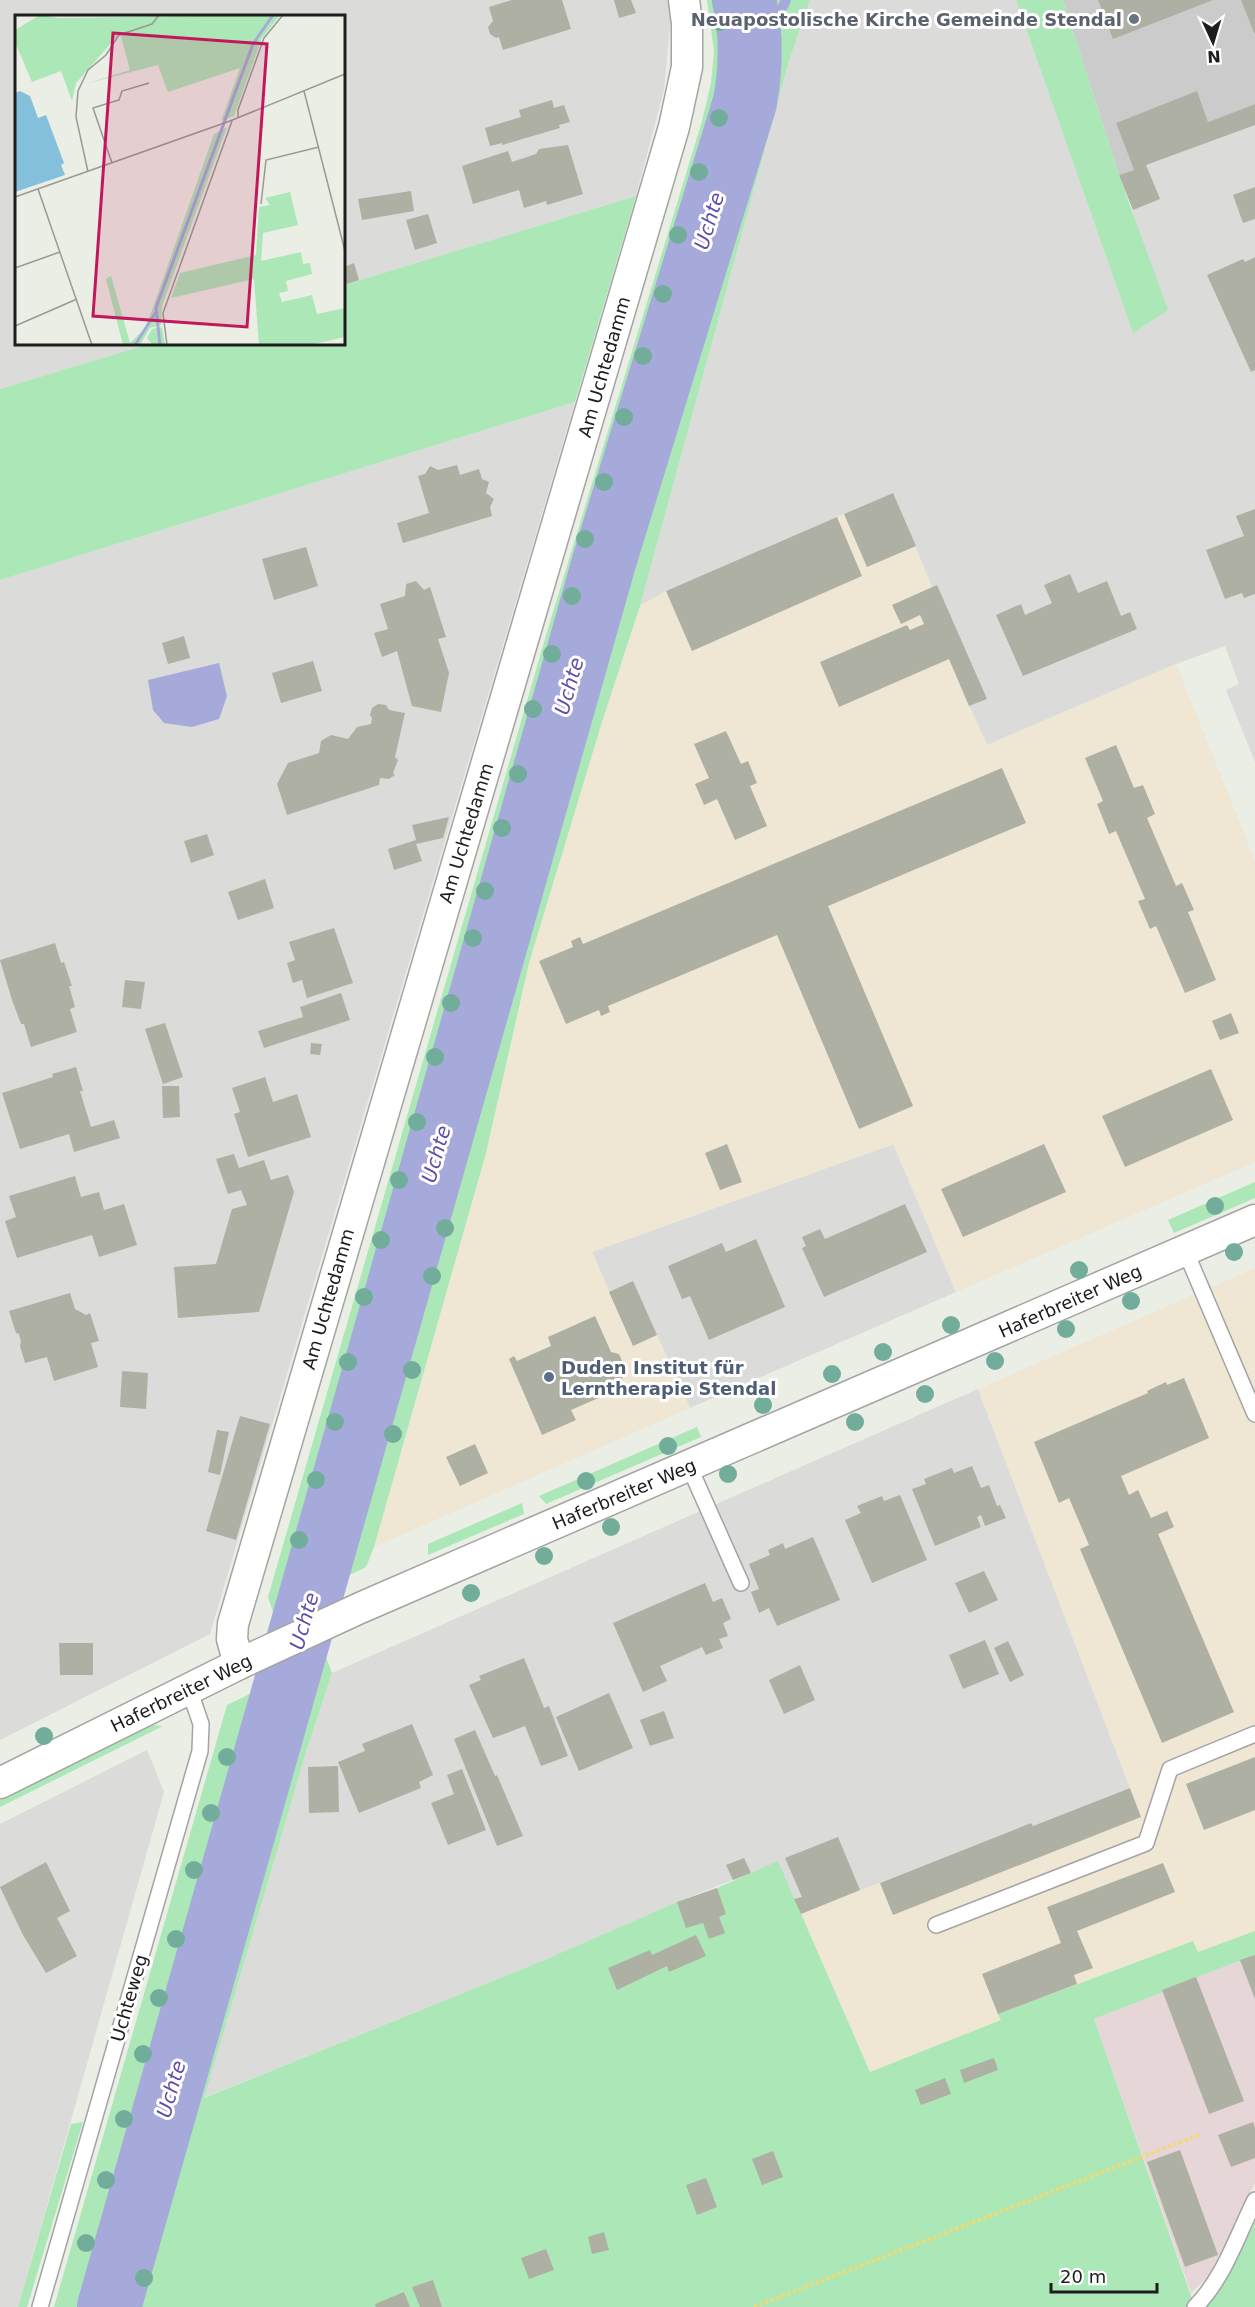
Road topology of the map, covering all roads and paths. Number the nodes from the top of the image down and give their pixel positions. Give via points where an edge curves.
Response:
1 (684, 0) edge
2 (1255, 1220) edge
3 (1185, 1250) junction
4 (1255, 1414) edge
5 (689, 1466) junction
6 (741, 1583) dead end
7 (246, 1660) junction
8 (189, 1689) junction
9 (1255, 1734) edge
10 (0, 1783) edge
11 (936, 1925) dead end
12 (1201, 2134) dead end
13 (1255, 2200) edge
14 (40, 2307) edge
15 (754, 2307) edge
16 (1195, 2307) edge

1 - 7 street, Am Uchtedamm via 687,67 674,127 233,1624 232,1639
2 - 3 street, Haferbreiter Weg
3 - 4 lane
3 - 5 street, Haferbreiter Weg
5 - 6 lane
5 - 7 street, Haferbreiter Weg
7 - 8 street, Haferbreiter Weg
8 - 10 street, Haferbreiter Weg
8 - 14 lane, Uchteweg via 201,1724 200,1751
9 - 11 lane via 1170,1769 1146,1843
12 - 15 path
13 - 16 lane via 1219,2276

